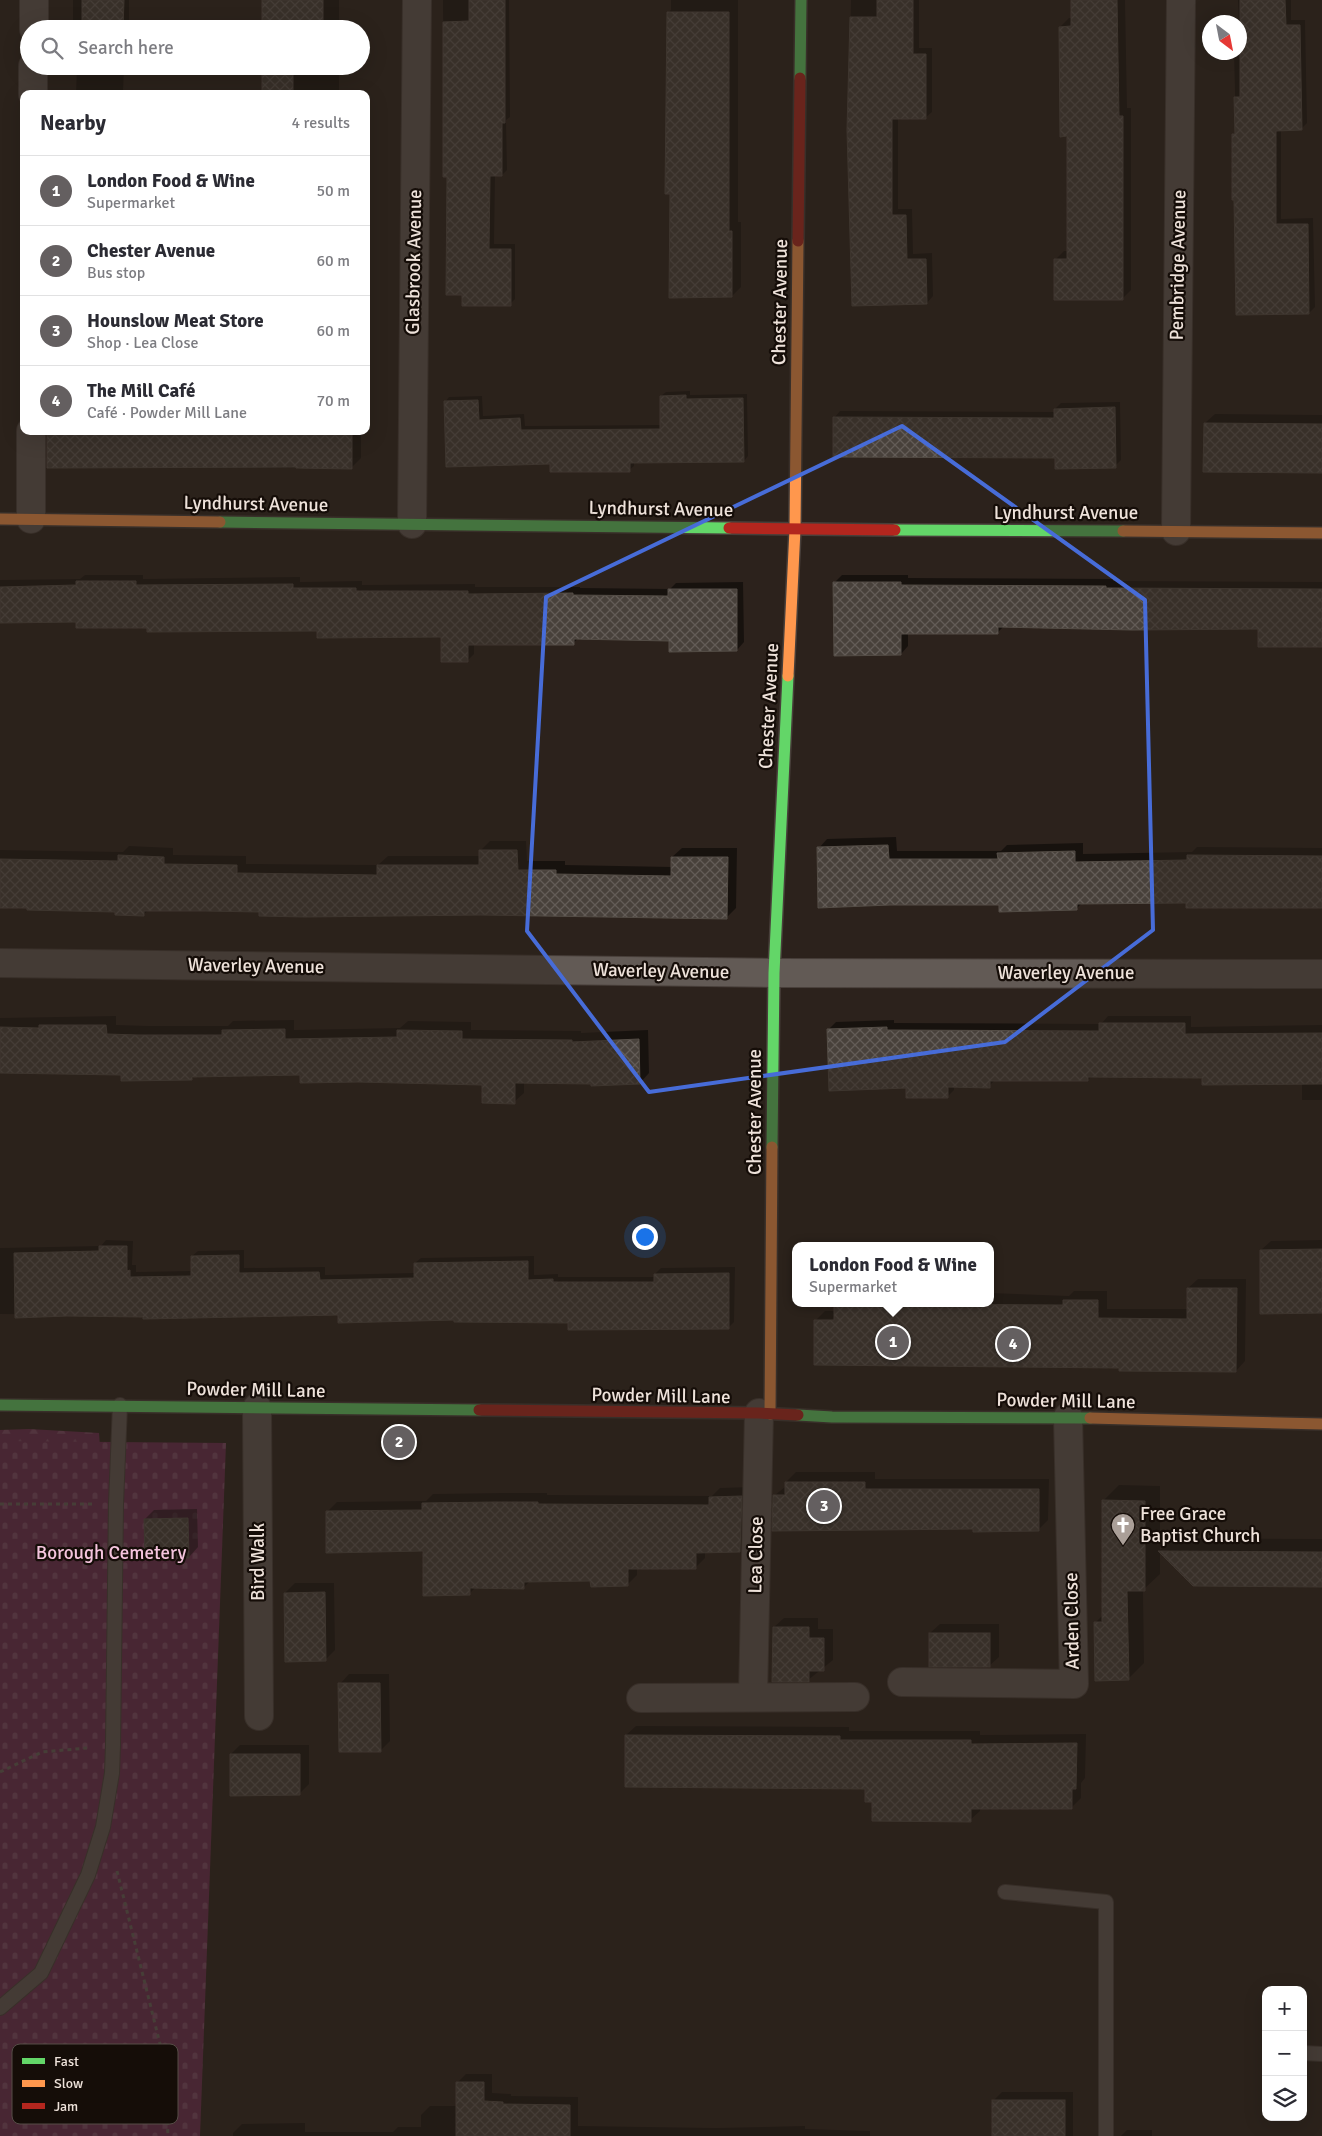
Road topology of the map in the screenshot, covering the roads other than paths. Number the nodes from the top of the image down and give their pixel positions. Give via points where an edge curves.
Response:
1 (34, 0) edge
2 (417, 0) edge
3 (801, 0) edge
4 (1181, 0) edge
5 (34, 20) edge
6 (34, 75) edge
7 (33, 90) edge
8 (31, 435) edge
9 (0, 519) edge
10 (31, 519) junction
11 (412, 524) junction
12 (795, 529) junction
13 (1176, 531) junction
14 (1322, 532) edge
15 (0, 963) edge
16 (774, 973) junction
17 (1322, 974) edge
18 (0, 1405) edge
19 (120, 1406) junction
20 (257, 1408) junction
21 (765, 1414) junction
22 (1068, 1417) junction
23 (1322, 1424) edge
24 (902, 1682) dead end
25 (753, 1697) junction
26 (855, 1697) dead end
27 (641, 1698) dead end
28 (259, 1716) dead end
29 (1005, 1892) dead end
30 (0, 2008) edge
31 (1307, 2054) edge
32 (1322, 2054) edge
33 (1106, 2136) edge

1 - 5 street
2 - 11 street, Glasbrook Avenue
3 - 12 street, Chester Avenue
4 - 13 street, Pembridge Avenue
6 - 7 street
8 - 10 street
9 - 10 street, Lyndhurst Avenue
10 - 11 street, Lyndhurst Avenue
11 - 12 street, Lyndhurst Avenue
12 - 13 street, Lyndhurst Avenue
12 - 16 street, Chester Avenue
13 - 14 street, Lyndhurst Avenue
15 - 16 street, Waverley Avenue
16 - 17 street, Waverley Avenue
16 - 21 street, Chester Avenue
18 - 19 street, Powder Mill Lane
19 - 20 street, Powder Mill Lane
19 - 30 lane via 112,1773 104,1827 88,1875 41,1973
20 - 21 street, Powder Mill Lane
20 - 28 street, Bird Walk
21 - 22 street, Powder Mill Lane
21 - 25 street, Lea Close
22 - 23 street, Powder Mill Lane
22 - 24 street, Arden Close via 1074,1684
25 - 26 street
25 - 27 street
29 - 33 lane via 1106,1902
31 - 32 lane

